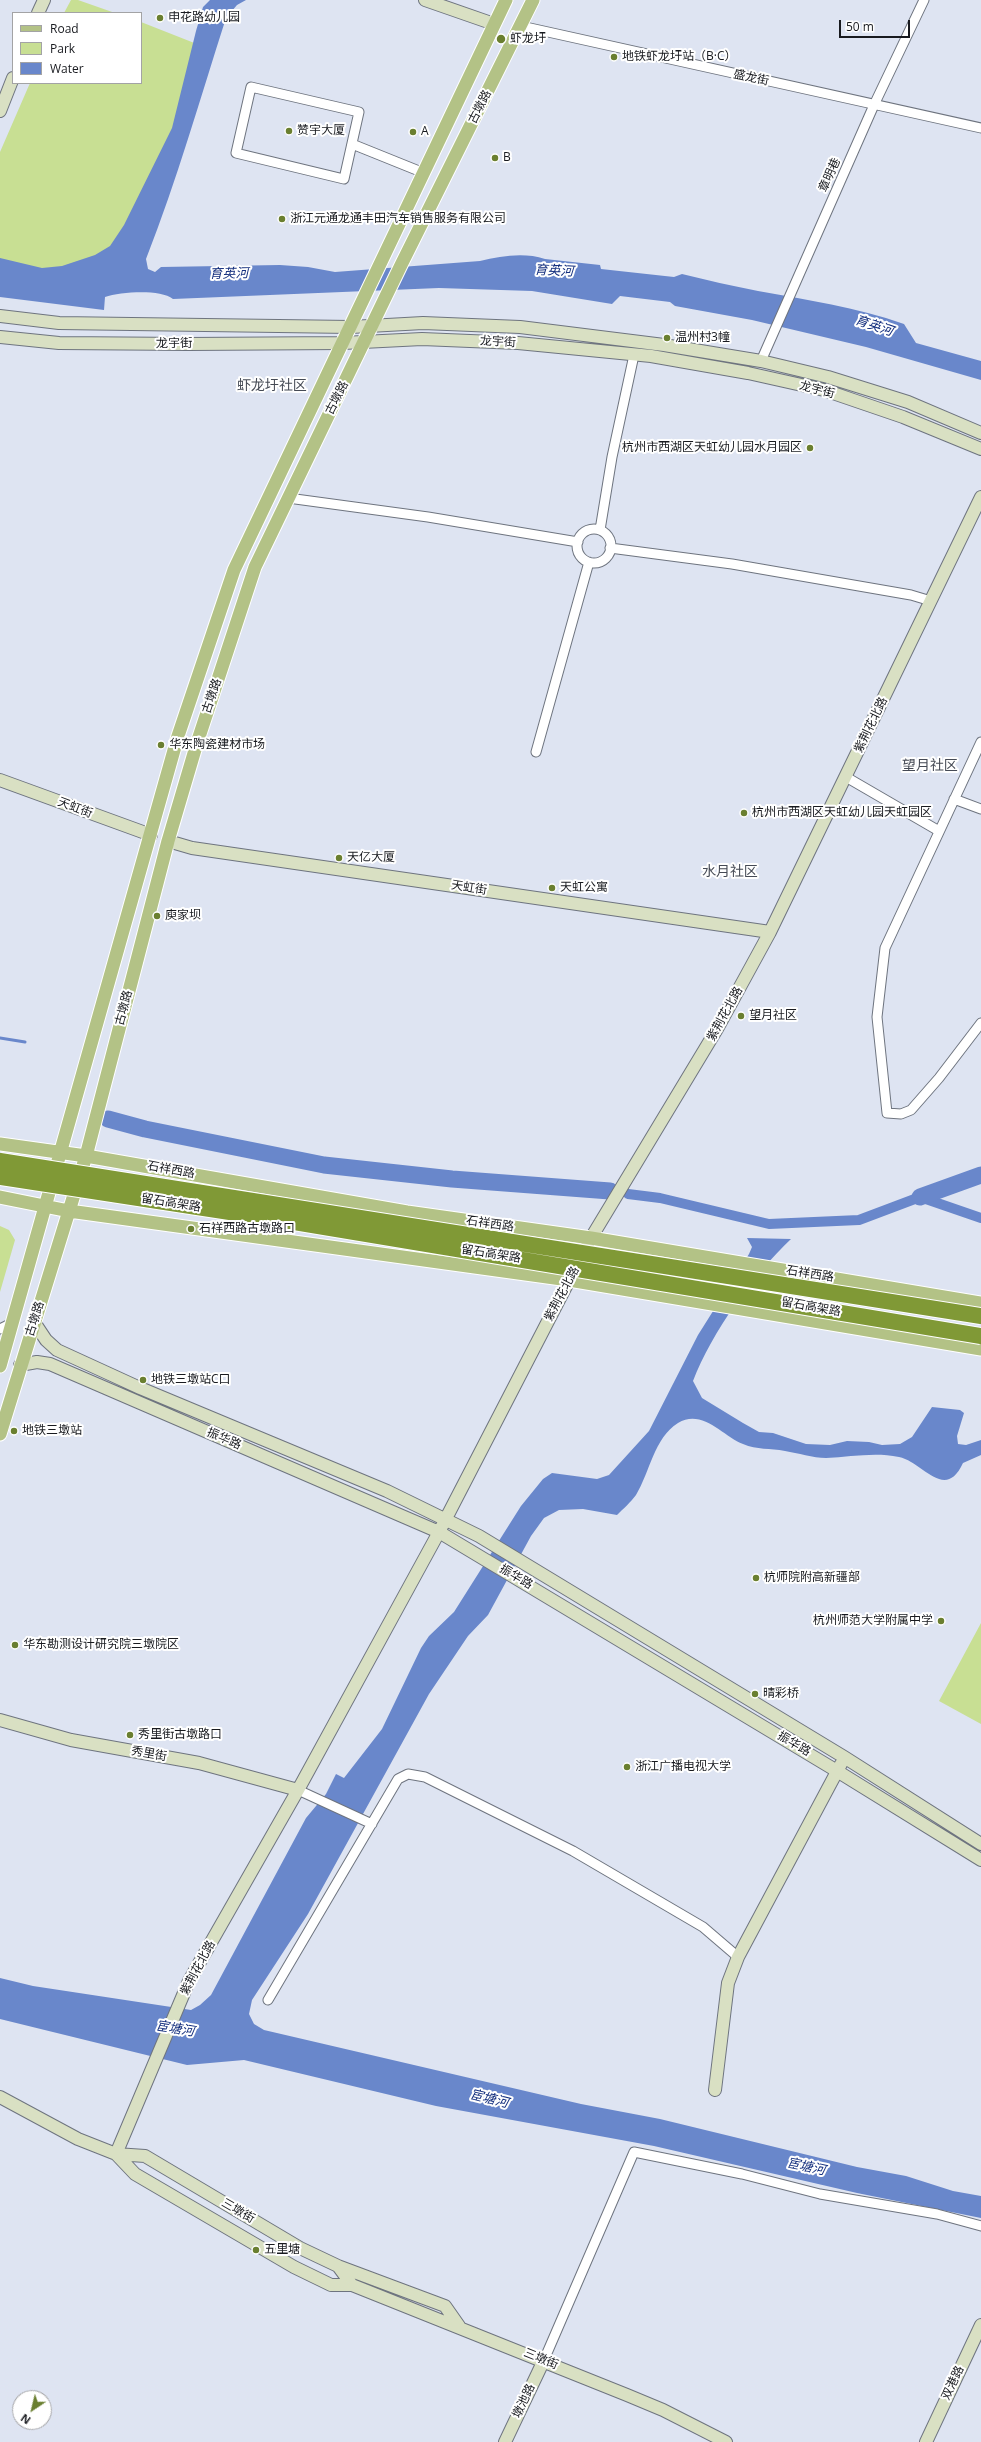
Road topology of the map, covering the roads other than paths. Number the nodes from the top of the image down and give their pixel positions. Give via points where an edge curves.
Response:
1 (44, 0) edge
2 (425, 0) edge
3 (506, 0) edge
4 (533, 0) edge
5 (924, 0) edge
6 (38, 12) edge
7 (494, 24) junction
8 (521, 26) junction
9 (12, 81) edge
10 (874, 105) junction
11 (0, 111) edge
12 (981, 128) edge
13 (352, 144) junction
14 (424, 173) junction
15 (0, 316) edge
16 (373, 325) junction
17 (351, 327) junction
18 (0, 337) edge
19 (365, 341) junction
20 (343, 343) junction
21 (634, 355) junction
22 (761, 361) junction
23 (981, 433) edge
24 (981, 449) edge
25 (981, 497) edge
26 (288, 498) junction
27 (600, 530) junction
28 (578, 542) junction
29 (610, 548) junction
30 (589, 562) junction
31 (931, 601) junction
32 (981, 742) edge
33 (536, 752) dead end
34 (846, 777) junction
35 (0, 780) edge
36 (954, 799) junction
37 (981, 809) edge
38 (939, 831) junction
39 (151, 835) junction
40 (168, 841) junction
41 (770, 932) junction
42 (981, 1023) edge
43 (0, 1144) edge
44 (61, 1153) junction
45 (86, 1156) junction
46 (0, 1161) edge
47 (0, 1177) edge
48 (0, 1197) edge
49 (46, 1205) junction
50 (69, 1211) junction
51 (591, 1238) junction
52 (569, 1280) junction
53 (981, 1303) edge
54 (981, 1316) edge
55 (34, 1322) junction
56 (12, 1323) junction
57 (0, 1329) edge
58 (981, 1336) edge
59 (981, 1350) edge
60 (20, 1365) junction
61 (0, 1366) edge
62 (0, 1434) edge
63 (445, 1519) junction
64 (439, 1532) junction
65 (0, 1720) edge
66 (844, 1758) junction
67 (837, 1770) junction
68 (298, 1790) junction
69 (372, 1824) junction
70 (981, 1844) edge
71 (981, 1860) edge
72 (738, 1957) junction
73 (268, 2000) dead end
74 (714, 2090) dead end
75 (0, 2097) edge
76 (116, 2154) junction
77 (981, 2226) edge
78 (338, 2266) junction
79 (352, 2285) junction
80 (981, 2325) edge
81 (459, 2326) junction
82 (544, 2360) junction
83 (505, 2442) edge
84 (726, 2442) edge
85 (926, 2442) edge

1 - 6 street
2 - 7 street
3 - 7 main road, 古墩路
4 - 8 main road, 古墩路
5 - 10 street, 章明巷
7 - 14 main road, 古墩路
8 - 10 street, 盛龙街
8 - 16 main road, 古墩路
9 - 11 street
10 - 12 street, 盛龙街
10 - 22 street, 章明巷
13 - 13 street via 359,112 251,87 236,154 344,179
13 - 14 street
14 - 17 main road, 古墩路
15 - 17 street, 龙宇街 via 59,323
16 - 17 street, 龙宇街
16 - 19 main road, 古墩路
16 - 22 street, 龙宇街 via 423,323 520,327 664,345
17 - 20 main road, 古墩路
18 - 20 street, 龙宇街 via 59,343
19 - 20 street, 龙宇街
19 - 21 street, 龙宇街 via 422,339 511,343
19 - 26 main road, 古墩路
20 - 39 main road, 古墩路 via 234,570 178,736
21 - 24 street, 龙宇街 via 748,373 824,390 903,417
21 - 27 street via 612,457
22 - 23 street, 龙宇街 via 828,377 908,402
25 - 31 street, 紫荆花北路
26 - 28 street via 428,517
26 - 40 main road, 古墩路 via 255,567 209,703
27 - 28 street via 588,530
27 - 29 street via 608,537
28 - 30 street via 581,556
29 - 30 street via 603,560
29 - 31 street via 732,564 911,595
30 - 33 street
31 - 34 street, 紫荆花北路
32 - 36 street
34 - 38 street
34 - 41 street, 紫荆花北路
35 - 39 street, 天虹街
36 - 37 street
36 - 38 street
38 - 42 street via 885,948 877,1017 887,1113 901,1114 911,1110
39 - 44 main road, 古墩路
40 - 41 street, 天虹街 via 192,848
40 - 45 main road, 古墩路
41 - 51 street, 紫荆花北路 via 717,1029
43 - 44 main road, 石祥西路
44 - 45 main road, 石祥西路
44 - 49 main road, 古墩路
45 - 50 main road, 古墩路
45 - 51 main road, 石祥西路 via 407,1212
46 - 54 highway, 留石高架路, bridge
47 - 58 highway, 留石高架路, bridge via 282,1220
48 - 49 main road
49 - 50 main road
49 - 56 main road, 古墩路
50 - 52 main road
50 - 55 main road, 古墩路
51 - 52 street, 紫荆花北路
51 - 53 main road, 石祥西路
52 - 59 main road
52 - 63 street, 紫荆花北路
55 - 60 main road, 古墩路
55 - 63 street, 振华路 via 46,1340 57,1350
56 - 57 street
56 - 61 main road, 古墩路
60 - 62 main road, 古墩路
60 - 64 street, 振华路 via 37,1362 50,1364
63 - 64 street, 紫荆花北路
63 - 66 street, 振华路 via 479,1536
64 - 67 street, 振华路
64 - 68 street, 紫荆花北路
65 - 68 street, 秀里街 via 71,1740 199,1763
66 - 67 street
66 - 70 street, 振华路
67 - 71 street, 振华路
67 - 72 street
68 - 69 street
68 - 76 street, 紫荆花北路 via 181,2000
69 - 72 street via 398,1779 408,1774 425,1776 573,1851 703,1927
69 - 73 street
72 - 74 street via 728,1983
75 - 76 street, 三墩街 via 78,2139
76 - 78 street, 三墩街 via 145,2156 300,2248
76 - 79 street, 三墩街 via 135,2174 294,2267 331,2285
77 - 82 street via 936,2214 820,2194 742,2174 634,2152
78 - 79 street, 三墩街
78 - 81 street via 444,2306
79 - 81 street, 三墩街
80 - 85 street, 双港路
81 - 82 street, 三墩街
82 - 83 street, 墩池路
82 - 84 street, 三墩街 via 663,2410

